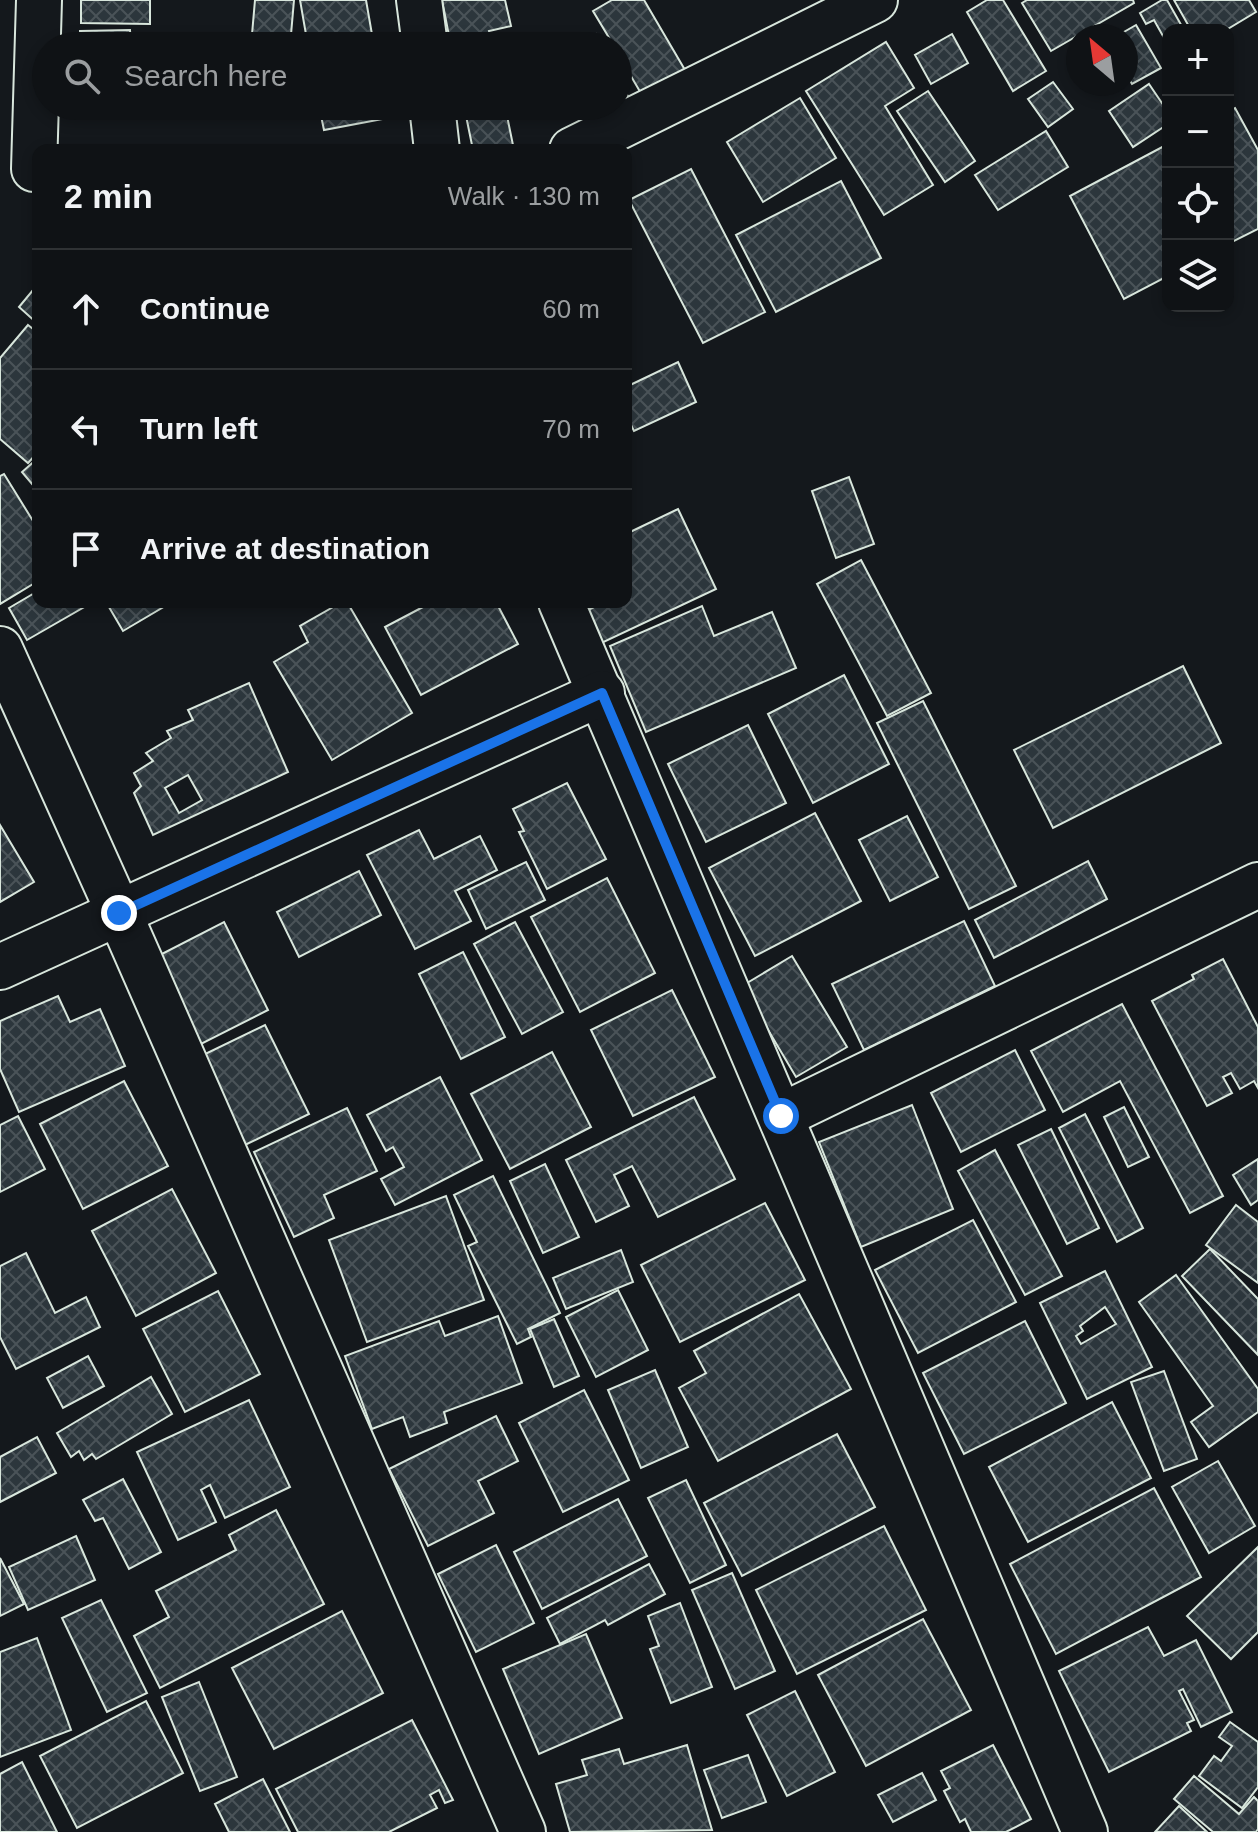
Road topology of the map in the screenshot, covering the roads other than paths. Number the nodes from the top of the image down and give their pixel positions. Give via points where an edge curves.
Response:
1 (39, 0) edge
2 (419, 0) edge
3 (875, 0) edge
4 (38, 32) edge
5 (423, 32) edge
6 (35, 120) edge
7 (434, 120) edge
8 (35, 144) edge
9 (436, 144) edge
10 (584, 144) edge
11 (564, 608) edge
12 (0, 649) edge
13 (602, 693) junction
14 (1258, 885) edge
15 (119, 913) junction
16 (0, 967) edge
17 (781, 1116) junction
18 (523, 1832) edge
19 (1085, 1832) edge

1 - 4 street
2 - 5 street
3 - 10 street
6 - 8 street
7 - 9 street
11 - 13 street
12 - 15 street
13 - 15 street
13 - 17 street
14 - 17 street
15 - 16 street
15 - 18 street
17 - 19 street

